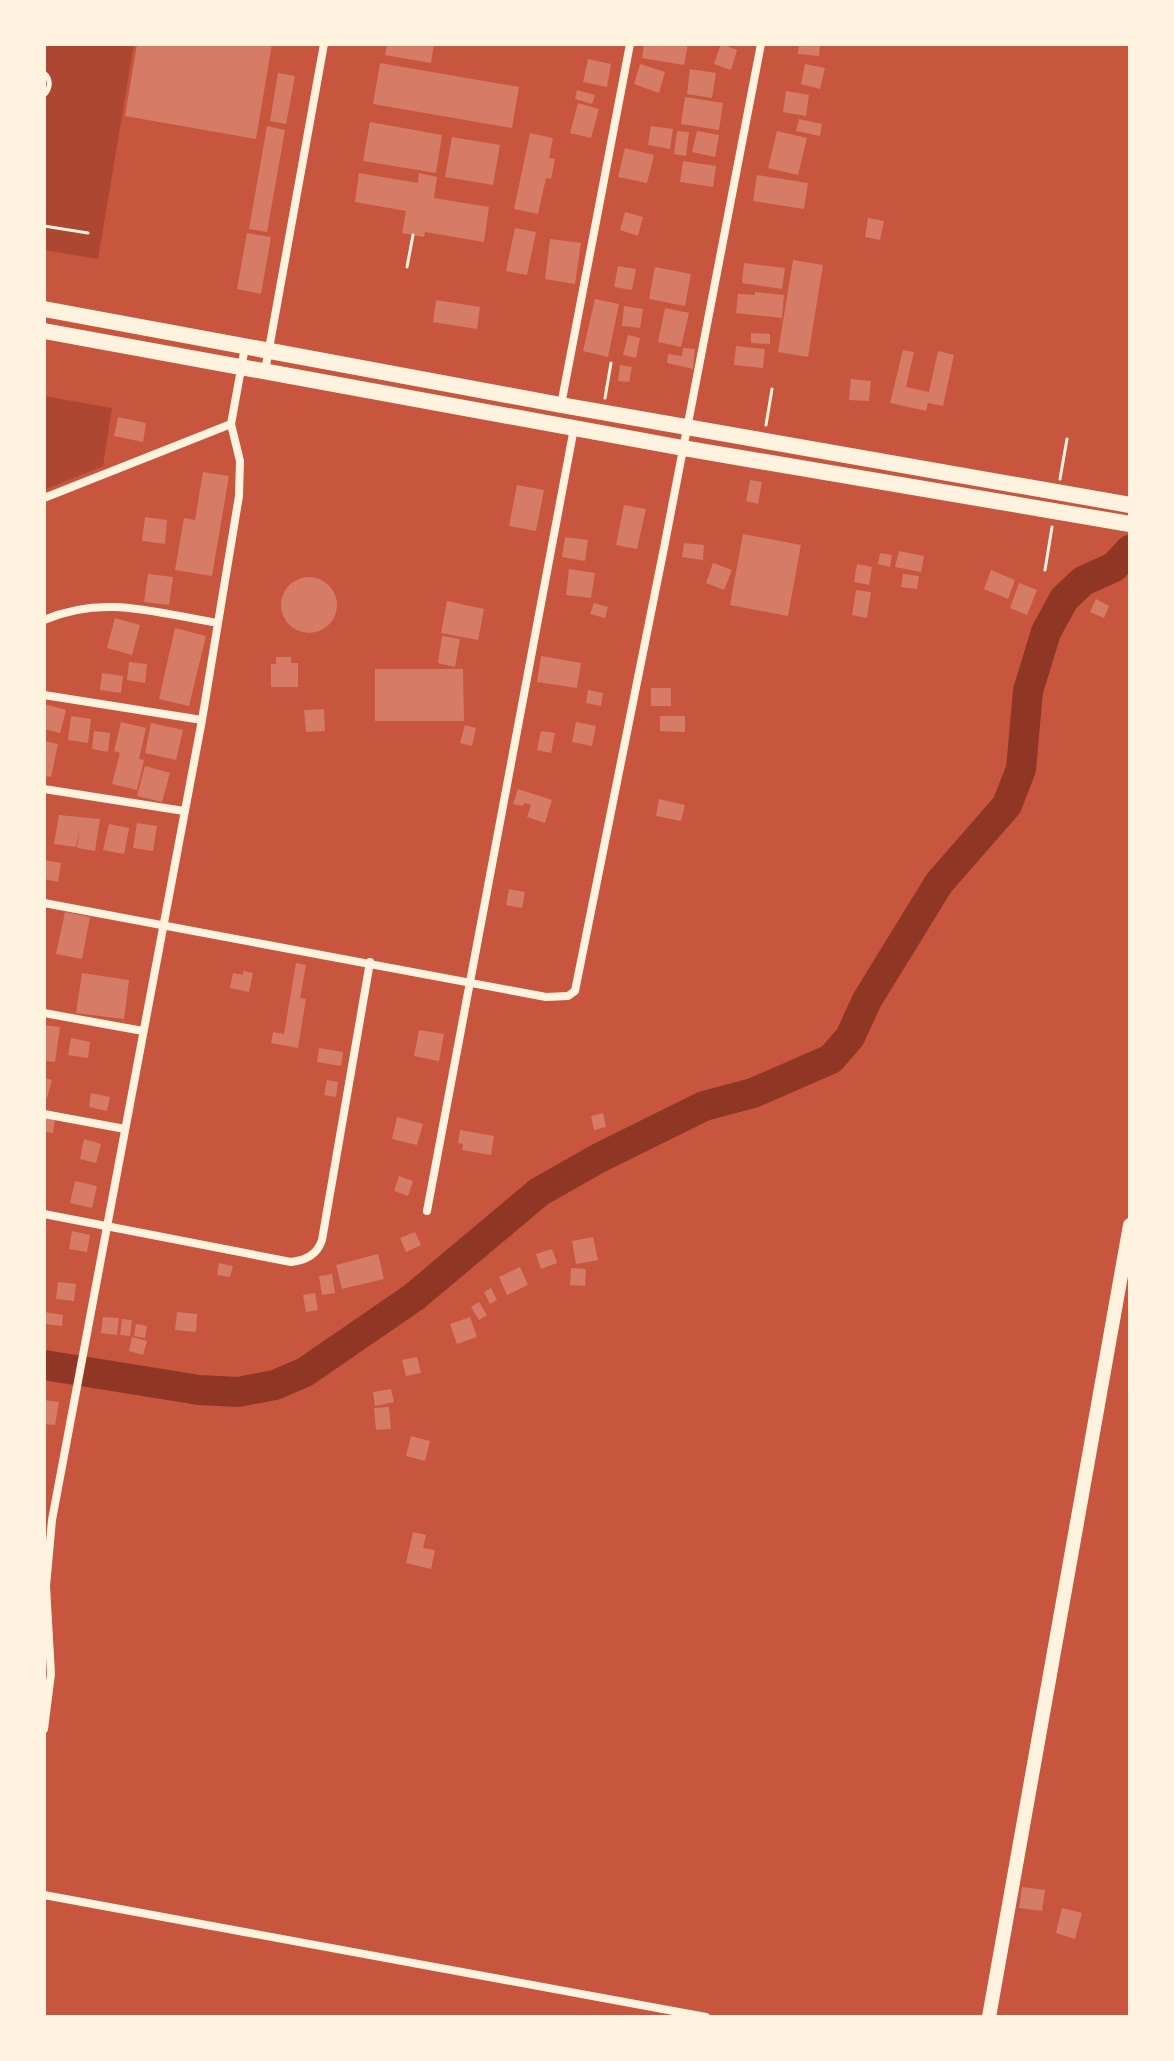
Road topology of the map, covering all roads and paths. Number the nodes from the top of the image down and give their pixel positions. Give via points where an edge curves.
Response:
1 (324, 44) edge
2 (630, 44) edge
3 (761, 44) edge
4 (44, 73) edge
5 (44, 95) edge
6 (44, 226) edge
7 (88, 233) dead end
8 (413, 235) dead end
9 (407, 267) dead end
10 (44, 309) edge
11 (44, 331) edge
12 (245, 347) junction
13 (268, 351) junction
14 (611, 363) dead end
15 (242, 367) junction
16 (265, 371) junction
17 (415, 378) junction
18 (772, 389) dead end
19 (411, 398) junction
20 (561, 405) junction
21 (602, 413) junction
22 (231, 424) junction
23 (574, 427) junction
24 (687, 428) junction
25 (1067, 439) dead end
26 (763, 441) junction
27 (794, 446) junction
28 (683, 448) junction
29 (790, 466) junction
30 (1058, 493) junction
31 (44, 498) edge
32 (1130, 505) edge
33 (1055, 511) junction
34 (1130, 524) edge
35 (1045, 570) dead end
36 (44, 620) edge
37 (218, 623) junction
38 (44, 695) edge
39 (202, 720) junction
40 (44, 789) edge
41 (184, 811) junction
42 (44, 903) edge
43 (162, 924) junction
44 (370, 962) junction
45 (470, 982) junction
46 (44, 1013) edge
47 (143, 1031) junction
48 (44, 1114) edge
49 (125, 1129) junction
50 (427, 1211) dead end
51 (44, 1214) edge
52 (106, 1225) junction
53 (1130, 1225) edge
54 (44, 1729) edge
55 (44, 1895) edge
56 (706, 2017) edge
57 (989, 2017) edge

1 - 13 street
2 - 20 street
3 - 24 street
4 - 5 lane via 49,87
6 - 7 path
8 - 9 path
10 - 12 highway
11 - 15 highway
12 - 13 highway
12 - 15 street
13 - 16 street
13 - 17 highway
14 - 21 path
15 - 16 highway
15 - 22 street
16 - 19 highway
17 - 19 highway
17 - 20 highway
18 - 26 path
19 - 23 highway
20 - 21 highway
21 - 24 highway
22 - 31 street
22 - 37 street via 241,478
23 - 28 highway
23 - 45 street
24 - 26 highway
24 - 28 street
25 - 30 path
26 - 27 highway
27 - 29 highway
27 - 30 highway
28 - 29 highway
28 - 45 street via 575,991 546,997
29 - 33 highway
30 - 32 highway
33 - 34 highway
33 - 35 path
36 - 37 street via 104,605
37 - 39 street
38 - 39 street
39 - 41 street
40 - 41 street
41 - 43 street
42 - 43 street
43 - 44 street
43 - 47 street
44 - 45 street
44 - 52 street via 319,1249 291,1262
45 - 50 street
46 - 47 street
47 - 49 street
48 - 49 street
49 - 52 street
51 - 52 street
52 - 54 street via 48,1554 51,1674
53 - 57 main road
55 - 56 street

